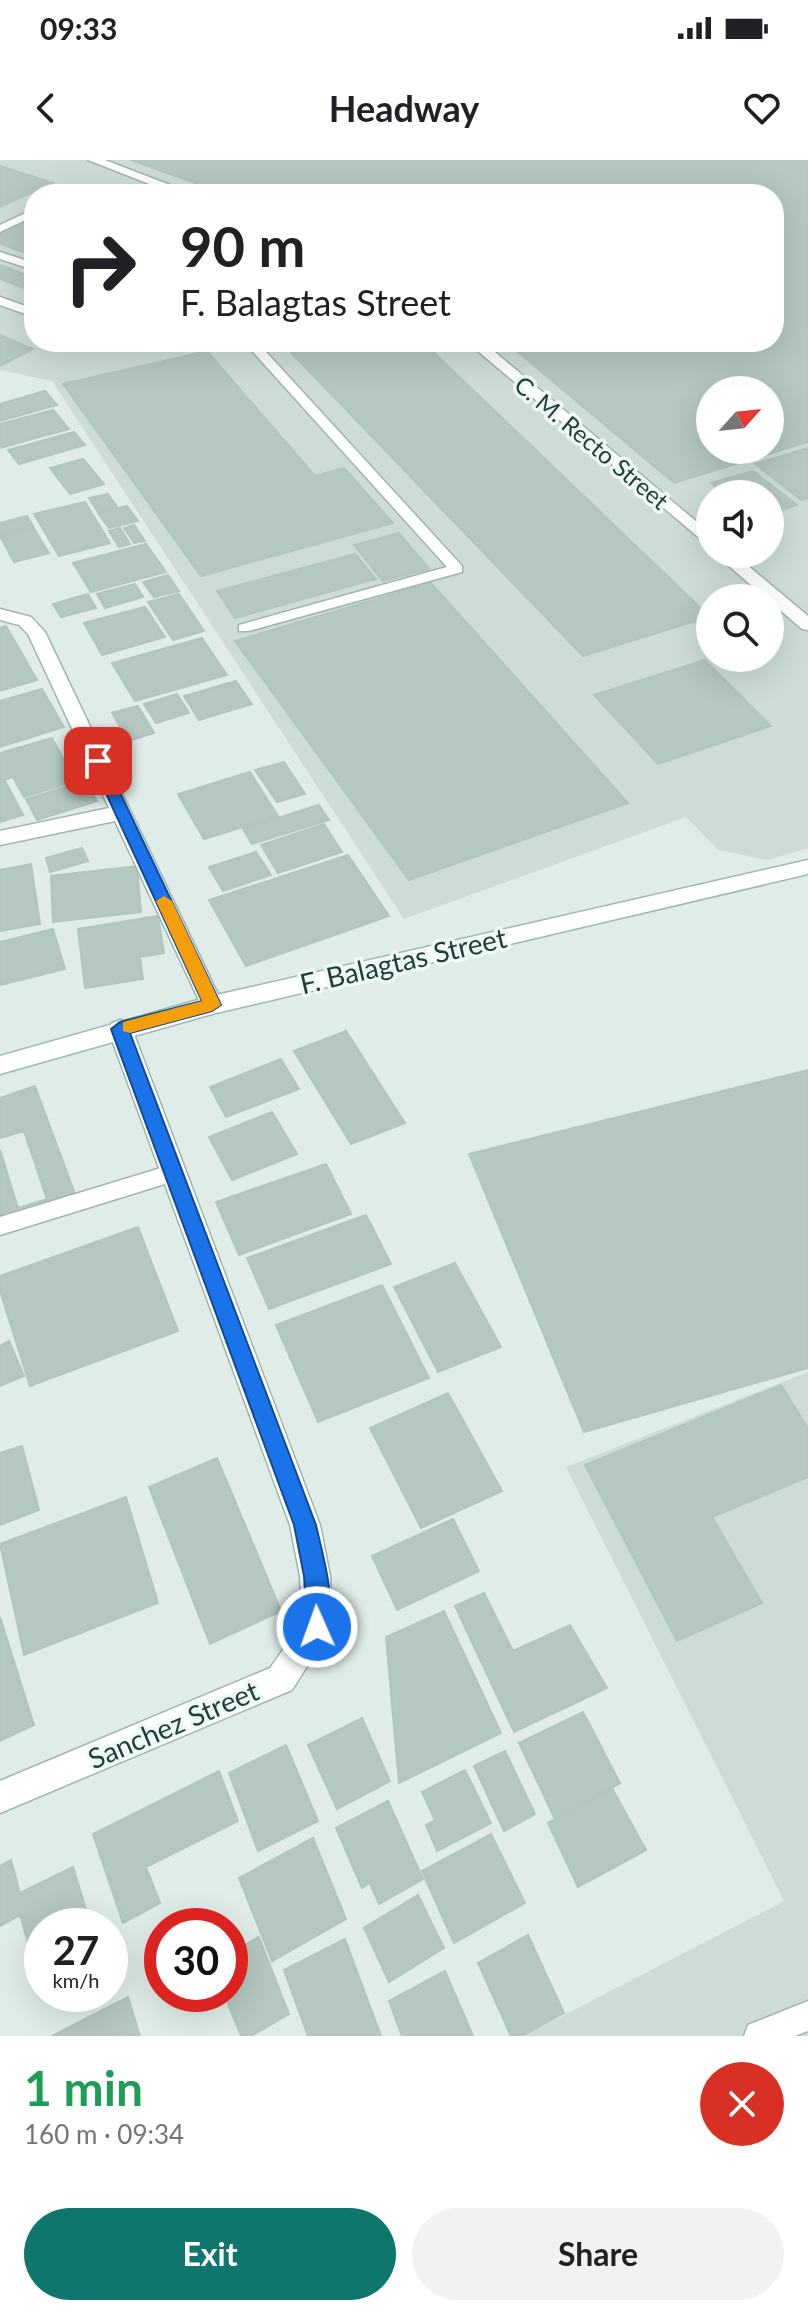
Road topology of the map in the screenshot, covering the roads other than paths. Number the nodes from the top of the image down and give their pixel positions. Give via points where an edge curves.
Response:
1 (94, 160) edge
2 (160, 184) edge
3 (24, 217) edge
4 (0, 229) edge
5 (0, 255) edge
6 (24, 263) edge
7 (0, 301) edge
8 (24, 309) edge
9 (259, 352) edge
10 (486, 352) edge
11 (696, 530) edge
12 (741, 568) edge
13 (0, 614) edge
14 (808, 625) edge
15 (244, 628) dead end
16 (123, 812) junction
17 (0, 838) edge
18 (808, 867) edge
19 (212, 1005) junction
20 (120, 1029) junction
21 (0, 1065) edge
22 (174, 1173) junction
23 (0, 1226) edge
24 (0, 1797) edge
25 (808, 2016) edge
26 (759, 2036) edge

1 - 2 street
3 - 4 lane
5 - 6 lane
7 - 8 lane
9 - 15 lane via 457,569
10 - 11 street, C. M. Recto Street
12 - 14 street
13 - 16 street via 25,621 36,632
16 - 17 street
16 - 19 street
18 - 19 street, F. Balagtas Street
19 - 20 street, F. Balagtas Street
20 - 21 street, F. Balagtas Street
20 - 22 street, Sanchez Street
22 - 23 lane
22 - 24 street, Sanchez Street via 305,1525 317,1627 281,1679
25 - 26 lane

